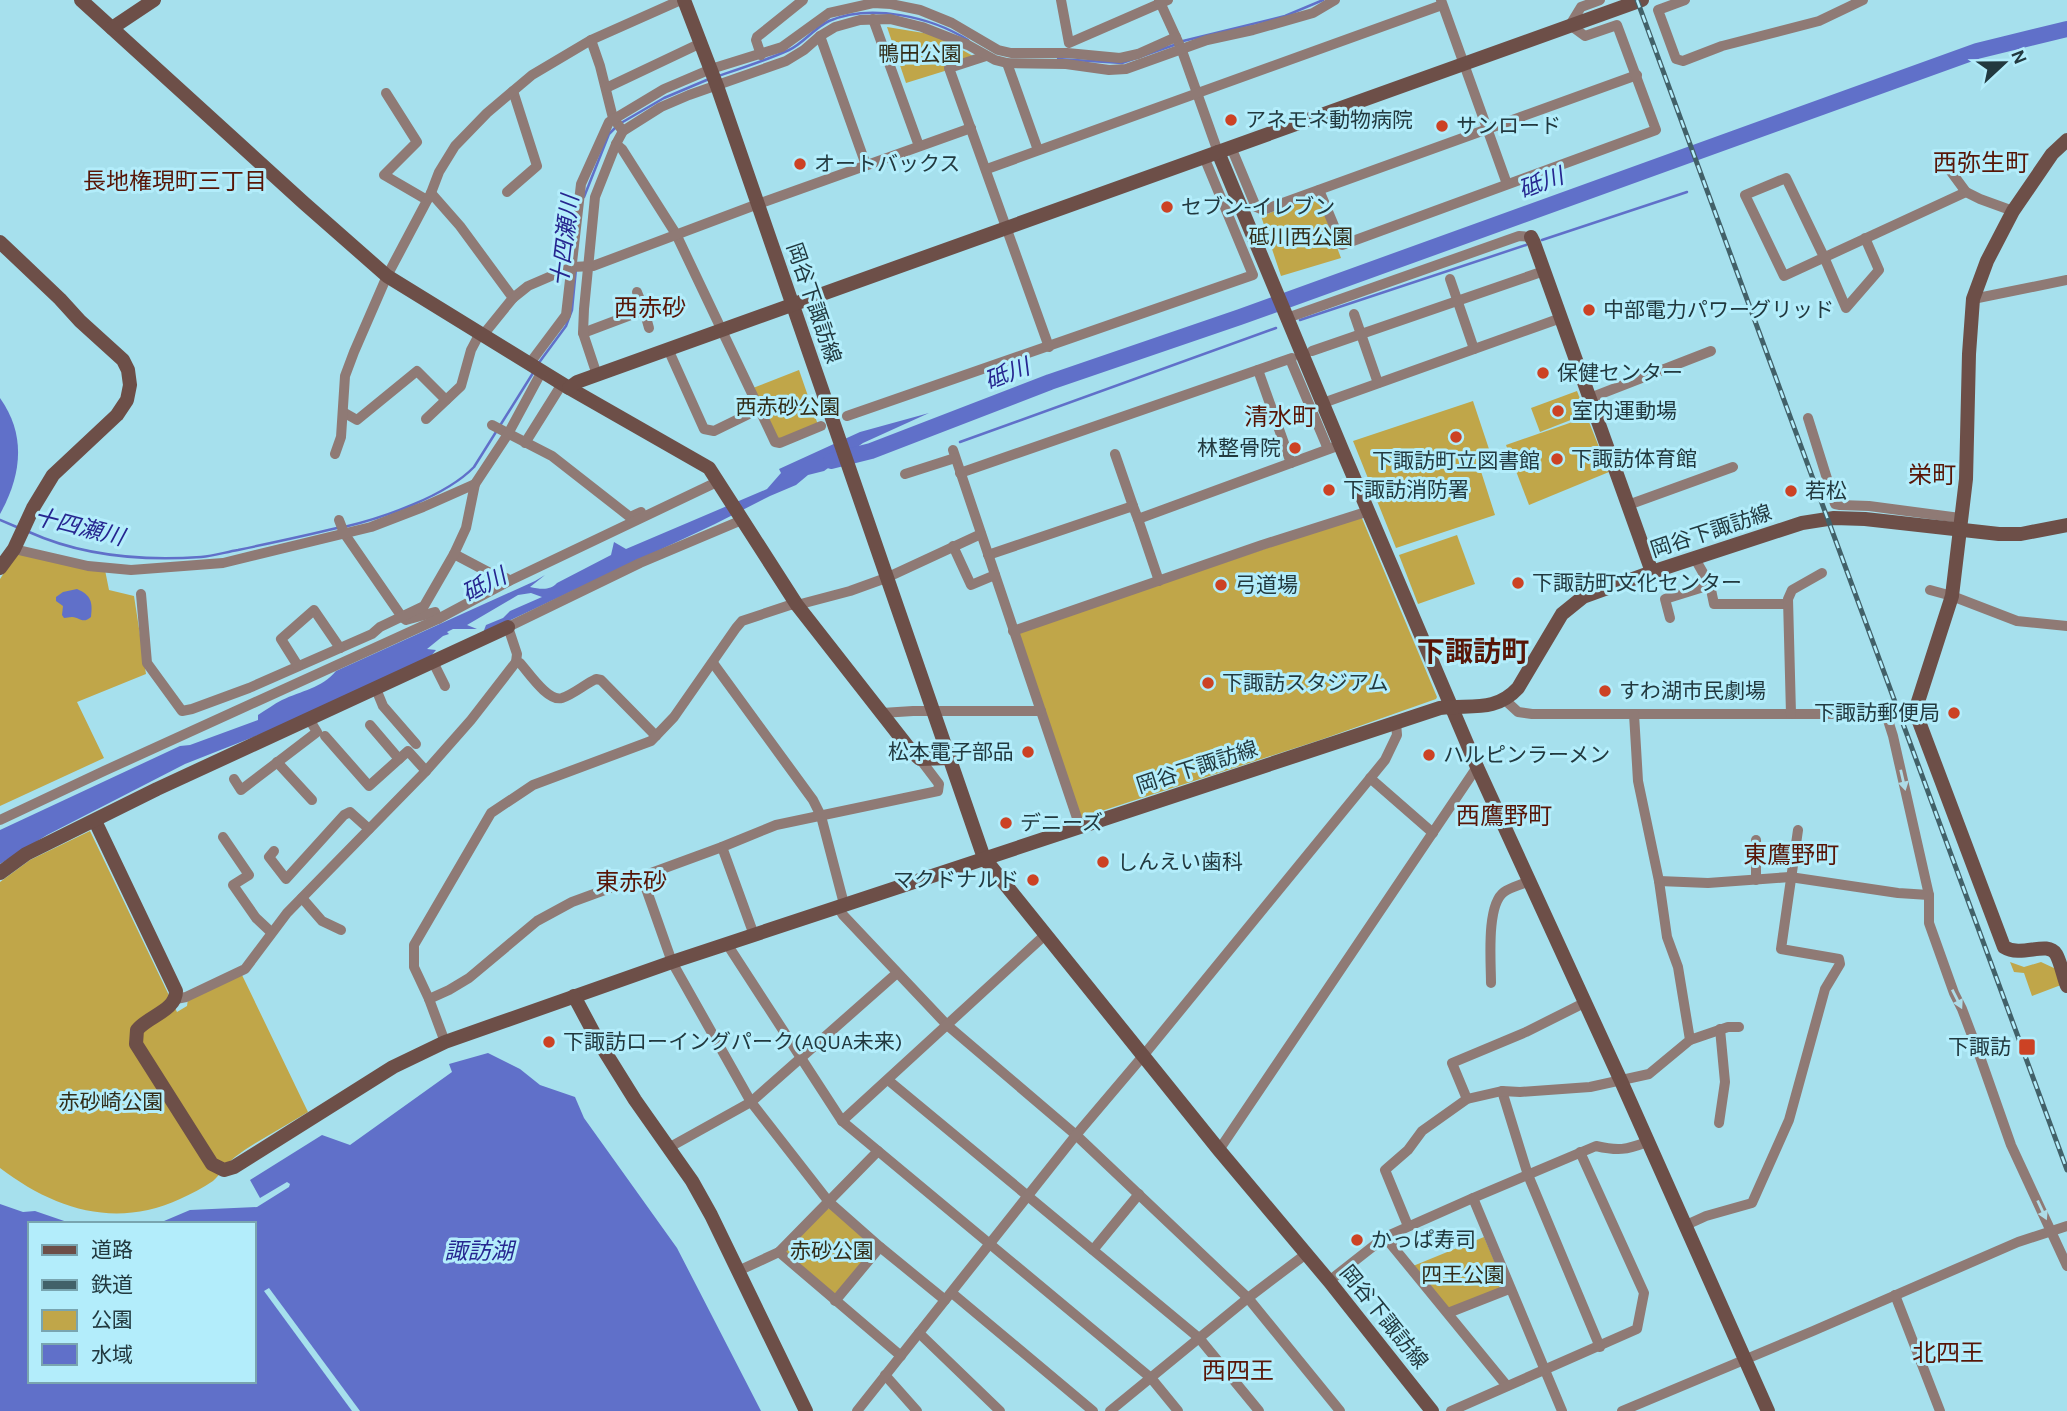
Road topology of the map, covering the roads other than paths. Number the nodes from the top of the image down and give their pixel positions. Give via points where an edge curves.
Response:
1 (81, 0) edge
2 (154, 0) edge
3 (683, 0) edge
4 (803, 0) edge
5 (1061, 0) edge
6 (1335, 0) edge
7 (1600, 0) edge
8 (1642, 0) edge
9 (1685, 0) edge
10 (1863, 0) edge
11 (1162, 1) edge
12 (1441, 3) edge
13 (922, 5) edge
14 (873, 19) junction
15 (1570, 25) junction
16 (112, 28) junction
17 (949, 30) junction
18 (820, 36) junction
19 (1176, 37) junction
20 (591, 40) junction
21 (701, 43) junction
22 (1181, 48) junction
23 (761, 55) junction
24 (986, 55) junction
25 (1007, 63) junction
26 (1463, 65) junction
27 (1637, 75) junction
28 (714, 77) junction
29 (606, 88) junction
30 (513, 91) junction
31 (386, 93) dead end
32 (1198, 94) junction
33 (618, 125) junction
34 (971, 128) junction
35 (1487, 130) junction
36 (2067, 140) edge
37 (616, 144) junction
38 (919, 146) junction
39 (1225, 149) junction
40 (1038, 150) junction
41 (1204, 157) junction
42 (1941, 158) dead end
43 (866, 165) junction
44 (987, 169) junction
45 (1507, 184) junction
46 (582, 185) junction
47 (597, 190) junction
48 (1319, 190) junction
49 (507, 192) dead end
50 (1966, 192) junction
51 (429, 197) junction
52 (758, 204) junction
53 (2012, 211) junction
54 (1007, 228) junction
55 (676, 234) junction
56 (1531, 237) joint
57 (1865, 238) junction
58 (0, 242) edge
59 (1824, 257) junction
60 (580, 267) junction
61 (1544, 271) junction
62 (387, 276) junction
63 (1450, 279) dead end
64 (2067, 280) edge
65 (637, 292) dead end
66 (513, 298) junction
67 (1973, 299) junction
68 (1457, 302) junction
69 (792, 305) junction
70 (644, 310) junction
71 (1354, 314) dead end
72 (1286, 316) junction
73 (1561, 318) junction
74 (649, 328) dead end
75 (721, 330) junction
76 (583, 333) junction
77 (482, 334) junction
78 (1362, 335) junction
79 (1049, 346) junction
80 (668, 349) junction
81 (1474, 349) junction
82 (1312, 351) dead end
83 (1711, 351) dead end
84 (536, 367) junction
85 (1258, 370) junction
86 (597, 375) junction
87 (1378, 383) junction
88 (565, 386) junction
89 (1590, 398) junction
90 (446, 400) junction
91 (1323, 403) junction
92 (759, 409) junction
93 (342, 412) junction
94 (847, 416) dead end
95 (1808, 418) dead end
96 (426, 419) dead end
97 (494, 426) dead end
98 (821, 426) dead end
99 (507, 434) junction
100 (525, 443) junction
101 (1334, 447) junction
102 (335, 454) dead end
103 (1115, 454) dead end
104 (1291, 463) junction
105 (1733, 467) dead end
106 (960, 473) junction
107 (905, 474) dead end
108 (475, 484) junction
109 (721, 484) junction
110 (1628, 505) junction
111 (1133, 506) junction
112 (1369, 511) junction
113 (656, 512) junction
114 (740, 516) junction
115 (1138, 519) junction
116 (1959, 524) junction
117 (2067, 525) edge
118 (342, 527) junction
119 (981, 534) junction
120 (15, 546) junction
121 (953, 546) junction
122 (454, 554) junction
123 (988, 555) junction
124 (1694, 558) junction
125 (0, 568) edge
126 (1651, 572) junction
127 (1822, 573) dead end
128 (995, 575) junction
129 (886, 578) junction
130 (509, 581) junction
131 (1159, 581) junction
132 (1710, 585) junction
133 (1930, 590) dead end
134 (141, 594) dead end
135 (1952, 596) junction
136 (1786, 604) junction
137 (797, 605) junction
138 (402, 617) junction
139 (1670, 618) dead end
140 (438, 619) junction
141 (508, 626) junction
142 (2067, 626) edge
143 (1013, 631) junction
144 (372, 634) junction
145 (394, 639) junction
146 (340, 648) junction
147 (433, 662) junction
148 (516, 662) junction
149 (713, 663) junction
150 (298, 666) junction
151 (445, 686) dead end
152 (376, 689) junction
153 (1505, 700) junction
154 (1451, 707) junction
155 (1041, 710) junction
156 (1915, 711) junction
157 (934, 712) junction
158 (882, 713) junction
159 (1634, 714) junction
160 (1886, 714) junction
161 (1791, 715) junction
162 (309, 719) junction
163 (1396, 723) junction
164 (370, 724) dead end
165 (324, 736) dead end
166 (656, 736) junction
167 (416, 744) dead end
168 (950, 758) junction
169 (399, 759) junction
170 (920, 759) junction
171 (277, 762) junction
172 (1477, 767) junction
173 (426, 771) junction
174 (1370, 778) junction
175 (234, 779) dead end
176 (312, 800) dead end
177 (821, 816) junction
178 (0, 820) edge
179 (95, 821) junction
180 (1080, 827) junction
181 (369, 829) junction
182 (1798, 830) dead end
183 (1433, 833) junction
184 (223, 837) dead end
185 (1756, 840) dead end
186 (722, 847) junction
187 (274, 851) dead end
188 (984, 858) junction
189 (0, 873) edge
190 (642, 877) junction
191 (1790, 877) junction
192 (1756, 880) junction
193 (1529, 881) junction
194 (1659, 881) junction
195 (1929, 895) junction
196 (302, 898) junction
197 (841, 905) junction
198 (341, 930) dead end
199 (271, 933) junction
200 (754, 935) junction
201 (1045, 935) junction
202 (727, 944) junction
203 (671, 962) junction
204 (897, 974) junction
205 (1491, 983) dead end
206 (2067, 986) edge
207 (574, 996) junction
208 (176, 999) junction
209 (429, 999) junction
210 (1584, 1003) junction
211 (947, 1025) junction
212 (1739, 1027) dead end
213 (1720, 1030) junction
214 (1690, 1040) junction
215 (445, 1042) junction
216 (1143, 1056) junction
217 (801, 1057) junction
218 (888, 1080) junction
219 (1621, 1081) junction
220 (1502, 1091) junction
221 (1467, 1099) junction
222 (751, 1101) junction
223 (842, 1121) junction
224 (1719, 1122) dead end
225 (1076, 1135) junction
226 (1647, 1142) junction
227 (670, 1147) junction
228 (1219, 1150) junction
229 (878, 1151) junction
230 (1580, 1152) junction
231 (1528, 1175) junction
232 (1139, 1194) junction
233 (1028, 1196) junction
234 (1473, 1199) junction
235 (829, 1202) junction
236 (1408, 1226) junction
237 (1684, 1226) junction
238 (2067, 1226) edge
239 (2051, 1231) junction
240 (1385, 1237) junction
241 (990, 1244) junction
242 (880, 1247) junction
243 (1093, 1250) junction
244 (779, 1252) junction
245 (1306, 1254) junction
246 (2067, 1266) edge
247 (738, 1271) junction
248 (1329, 1281) junction
249 (1509, 1289) junction
250 (948, 1296) junction
251 (1895, 1296) junction
252 (1248, 1298) junction
253 (835, 1301) junction
254 (1448, 1313) junction
255 (919, 1333) junction
256 (1199, 1338) junction
257 (1600, 1347) junction
258 (901, 1356) junction
259 (1746, 1360) junction
260 (1545, 1371) junction
261 (885, 1375) junction
262 (1150, 1378) junction
263 (1507, 1386) junction
264 (806, 1411) edge
265 (857, 1411) edge
266 (918, 1411) edge
267 (1000, 1411) edge
268 (1093, 1411) edge
269 (1110, 1411) edge
270 (1178, 1411) edge
271 (1259, 1411) edge
272 (1340, 1411) edge
273 (1432, 1411) edge
274 (1451, 1411) edge
275 (1562, 1411) edge
276 (1622, 1411) edge
277 (1768, 1411) edge
278 (1940, 1411) edge

1 - 16 street
2 - 16 street
3 - 20 street
3 - 21 street, 岡谷下諏訪線
4 - 23 street via 757,37
5 - 11 street via 1069,43
6 - 22 street via 1313,13
7 - 15 street via 1581,7
8 - 15 street
9 - 10 street via 1658,10 1676,59 1683,61 1819,21
11 - 19 street
12 - 26 street
12 - 32 street
13 - 17 street
13 - 23 street via 873,3 843,9
14 - 17 street
14 - 18 street via 850,22
14 - 38 street
15 - 26 street
15 - 27 street via 1585,36 1617,25
16 - 62 street
17 - 19 street via 1012,53 1121,58
17 - 24 street
18 - 28 street via 786,61
18 - 43 street
19 - 22 street
20 - 29 street
20 - 30 street
21 - 28 street, 岡谷下諏訪線
21 - 29 street
22 - 25 street via 1126,69
22 - 32 street
23 - 28 street
24 - 25 street
24 - 34 street via 949,68
25 - 40 street
26 - 35 street
26 - 39 street
27 - 35 street
27 - 45 street via 1656,130
28 - 33 street
28 - 33 street via 664,89
28 - 52 street, 岡谷下諏訪線
29 - 33 street
30 - 49 street via 537,166
30 - 51 street via 454,146
31 - 51 street via 417,142 384,175
32 - 39 street
32 - 40 street
33 - 37 street
33 - 46 street via 609,122
34 - 38 street
34 - 44 street
35 - 45 street
35 - 48 street
36 - 53 street
37 - 47 street
37 - 55 street
38 - 43 street
39 - 41 street
39 - 48 street via 1256,207 1263,210
39 - 72 street
40 - 44 street
41 - 54 street
41 - 79 street via 1253,275
42 - 50 street
43 - 52 street
44 - 54 street
45 - 48 street via 1342,246
46 - 47 street
46 - 60 street
47 - 60 street
50 - 53 street
50 - 57 street
51 - 62 street
51 - 66 street via 460,226
52 - 55 street
52 - 69 street, 岡谷下諏訪線
53 - 67 street
54 - 69 street
54 - 79 street
55 - 60 street
55 - 75 street
56 - 61 street
56 - 72 street via 1519,236
57 - 59 street
57 - 59 street via 1879,270 1846,308
58 - 120 street via 123,360 130,379 123,407 53,475
59 - 59 street via 1784,275 1745,195 1786,178
60 - 66 street via 528,286
60 - 76 street
60 - 84 street via 566,315
61 - 68 street
61 - 73 street
62 - 77 street
62 - 93 street via 345,376
63 - 68 street
64 - 67 street
65 - 70 street
66 - 77 street
67 - 116 street via 1966,479
68 - 78 street
68 - 81 street
69 - 75 street
69 - 129 street, 岡谷下諏訪線
70 - 74 street
70 - 76 street
71 - 78 street
72 - 91 street
73 - 81 street
73 - 89 street
75 - 80 street
75 - 92 street
76 - 86 street
77 - 84 street
77 - 90 street via 471,350 461,386
78 - 82 street
78 - 87 street
79 - 94 street
80 - 86 street
80 - 92 street via 704,429 714,431
81 - 87 street
83 - 89 street
84 - 88 street
84 - 99 street
85 - 101 street via 1291,358
85 - 104 street
85 - 106 street
86 - 88 street
87 - 91 street
88 - 100 street
88 - 109 street via 698,460
89 - 110 street
90 - 93 street via 417,371 357,420
90 - 96 street
91 - 101 street
92 - 98 street via 775,442
93 - 102 street
95 - 116 street via 1835,504
97 - 99 street
99 - 100 street
99 - 108 street
100 - 113 street via 552,456 630,517 654,507
101 - 104 street
101 - 112 street
103 - 111 street
104 - 115 street
105 - 110 street
106 - 107 street via 954,454
106 - 119 street
108 - 118 street via 371,527
108 - 122 street via 466,528
109 - 113 street
109 - 114 street
110 - 126 street
111 - 115 street
111 - 123 street
112 - 131 street
112 - 154 street
113 - 130 street
114 - 137 street
114 - 141 street
115 - 131 street
116 - 117 street, 岡谷下諏訪線 via 2021,534
116 - 124 street, 岡谷下諏訪線 via 1834,518 1801,523
116 - 135 street
118 - 120 street via 223,563 131,570 88,566
118 - 138 street
119 - 121 street
119 - 123 street
120 - 125 street
121 - 128 street via 971,585
121 - 129 street
122 - 130 street
122 - 138 street via 425,606
123 - 128 street
124 - 126 street, 岡谷下諏訪線
124 - 132 street
126 - 153 street, 岡谷下諏訪線 via 1583,597 1562,614 1518,688
127 - 136 street via 1792,590
128 - 143 street
129 - 137 street
129 - 157 street, 岡谷下諏訪線
130 - 140 street
131 - 143 street
132 - 136 street via 1714,604
132 - 139 street via 1665,599
133 - 135 street
134 - 150 street via 147,663 181,711
135 - 142 street via 2017,621
135 - 156 street
136 - 161 street
137 - 149 street via 743,621
137 - 158 street
138 - 140 street via 406,620 435,612
138 - 144 street
140 - 145 street
141 - 147 street
141 - 148 street
143 - 155 street
144 - 145 street via 391,634
144 - 146 street
145 - 178 street
146 - 150 street
146 - 150 street via 314,610 281,639
147 - 151 street
147 - 152 street
148 - 166 street via 554,699 596,678 601,680
148 - 173 street
149 - 166 street
149 - 177 street
152 - 162 street
152 - 167 street via 383,706
153 - 154 street, 岡谷下諏訪線 via 1480,707
153 - 159 street via 1518,712 1532,714
154 - 163 street, 岡谷下諏訪線
154 - 172 street
155 - 157 street
155 - 180 street
156 - 160 street
156 - 206 street via 2004,947 2018,952 2051,949
157 - 158 street
157 - 168 street, 岡谷下諏訪線
158 - 170 street
159 - 161 street
159 - 194 street via 1638,781
160 - 161 street
160 -> 195 street
162 - 171 street via 317,732
162 - 179 street
163 - 174 street via 1397,735
163 - 180 street, 岡谷下諏訪線
164 - 169 street
165 - 169 street via 369,786
166 - 209 street via 533,785 491,813 414,946 414,967
168 - 170 street
168 - 188 street, 岡谷下諏訪線
169 - 173 street via 408,751
170 - 177 street via 939,784 938,791
171 - 175 street via 241,790
171 - 176 street
172 - 183 street
172 - 193 street
173 - 181 street
174 - 183 street
174 - 216 street
177 - 186 street via 776,825
177 - 197 street
179 - 189 street via 26,854
179 - 208 street
180 - 188 street, 岡谷下諏訪線
181 - 187 street via 350,813 344,815 286,879 270,857
181 - 196 street
182 - 191 street
183 - 228 street
184 - 199 street via 249,875 233,885
185 - 192 street
186 - 190 street
186 - 200 street
188 - 197 street
188 - 201 street, 岡谷下諏訪線
190 - 203 street
190 - 209 street via 556,909 469,978
191 - 192 street
191 - 195 street
191 - 237 street via 1781,949 1839,959 1840,964 1825,989 1789,1120 1752,1203
192 - 194 street
193 - 205 street via 1502,893 1495,906
193 - 210 street
194 - 214 street
195 -> 239 street via 1929,923 1954,993 2011,1145
196 - 198 street via 322,920
196 - 199 street
197 - 200 street
197 - 204 street via 844,915
199 - 208 street via 245,968
200 - 202 street
201 - 211 street
201 - 216 street, 岡谷下諏訪線
202 - 203 street
202 - 217 street
203 - 207 street
203 - 222 street
204 - 211 street
204 - 217 street
207 - 215 street
207 - 227 street via 635,1100
208 - 215 street via 140,1026 136,1045 212,1164 224,1170 393,1068
209 - 215 street
210 - 219 street
210 - 221 street via 1452,1063
211 - 218 street
211 - 225 street
212 - 213 street
213 - 214 street
213 - 224 street via 1725,1082
214 - 219 street via 1649,1074
216 - 225 street
216 - 228 street, 岡谷下諏訪線
217 - 222 street
217 - 223 street
218 - 223 street
218 - 233 street
219 - 220 street
219 - 226 street
220 - 221 street
220 - 231 street
221 - 236 street via 1422,1131 1385,1170
222 - 227 street
222 - 235 street
223 - 229 street
225 - 232 street
225 - 233 street
226 - 230 street via 1627,1150 1596,1146
226 - 237 street
227 - 247 street
228 - 245 street, 岡谷下諏訪線
229 - 235 street
229 - 241 street
230 - 231 street
230 - 257 street via 1644,1293 1637,1329
231 - 234 street
231 - 257 street
232 - 243 street
232 - 252 street
233 - 241 street
233 - 243 street
234 - 236 street
234 - 249 street
235 - 242 street
235 - 244 street
236 - 240 street
237 - 259 street
238 - 239 street
239 - 246 street
239 - 251 street
240 - 248 street
240 - 254 street
241 - 250 street
241 - 262 street
242 - 250 street
242 - 253 street
243 - 256 street
244 - 247 street
244 - 253 street
245 - 248 street, 岡谷下諏訪線
245 - 252 street
247 - 264 street
248 - 273 street, 岡谷下諏訪線
249 - 254 street
249 - 260 street
250 - 255 street
250 - 268 street
251 - 259 street
251 - 278 street
252 - 256 street
252 - 272 street
253 - 258 street
254 - 263 street
255 - 258 street
255 - 267 street
256 - 262 street
256 - 271 street
257 - 260 street
258 - 261 street
259 - 276 street
259 - 277 street
260 - 263 street
260 - 275 street
261 - 265 street
261 - 266 street
262 - 269 street
262 - 270 street
263 - 274 street

